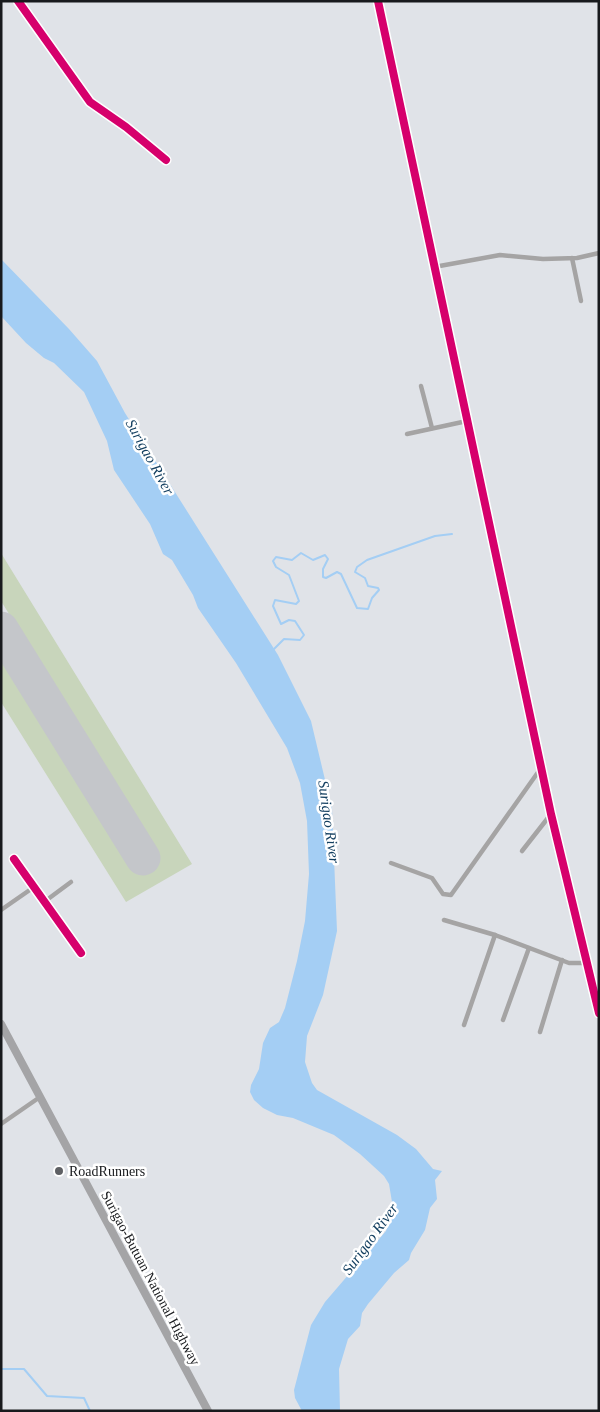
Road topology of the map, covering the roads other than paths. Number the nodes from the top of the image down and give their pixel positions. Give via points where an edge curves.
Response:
1 (18, 1) edge
2 (378, 1) edge
3 (166, 160) dead end
4 (599, 253) edge
5 (572, 258) junction
6 (434, 267) junction
7 (581, 301) dead end
8 (421, 386) dead end
9 (467, 421) junction
10 (432, 428) junction
11 (407, 434) dead end
12 (541, 768) junction
13 (551, 814) junction
14 (522, 851) dead end
15 (14, 859) dead end
16 (392, 863) dead end
17 (71, 882) dead end
18 (34, 887) junction
19 (44, 902) junction
20 (1, 910) edge
21 (444, 920) dead end
22 (495, 935) junction
23 (529, 948) junction
24 (81, 953) dead end
25 (562, 960) junction
26 (587, 962) junction
27 (599, 1013) edge
28 (503, 1020) dead end
29 (1, 1024) edge
30 (464, 1025) dead end
31 (540, 1032) dead end
32 (40, 1097) junction
33 (1, 1124) edge
34 (208, 1411) edge

1 - 3 street via 90,102 126,126
2 - 6 street
4 - 5 street
5 - 6 street via 500,255
5 - 7 street
6 - 9 street
8 - 10 street
9 - 10 street
9 - 12 street
10 - 11 street
12 - 13 street
12 - 16 street via 450,895 443,894 432,878
13 - 14 street
13 - 26 street
15 - 18 street
17 - 19 street
18 - 19 street
18 - 20 street
19 - 24 street
21 - 22 street
22 - 23 street
22 - 30 street
23 - 25 street
23 - 28 street
25 - 26 street via 574,964
25 - 31 street
26 - 27 street
29 - 32 highway, Surigao-Butuan National Highway
32 - 33 street
32 - 34 highway, Surigao-Butuan National Highway

